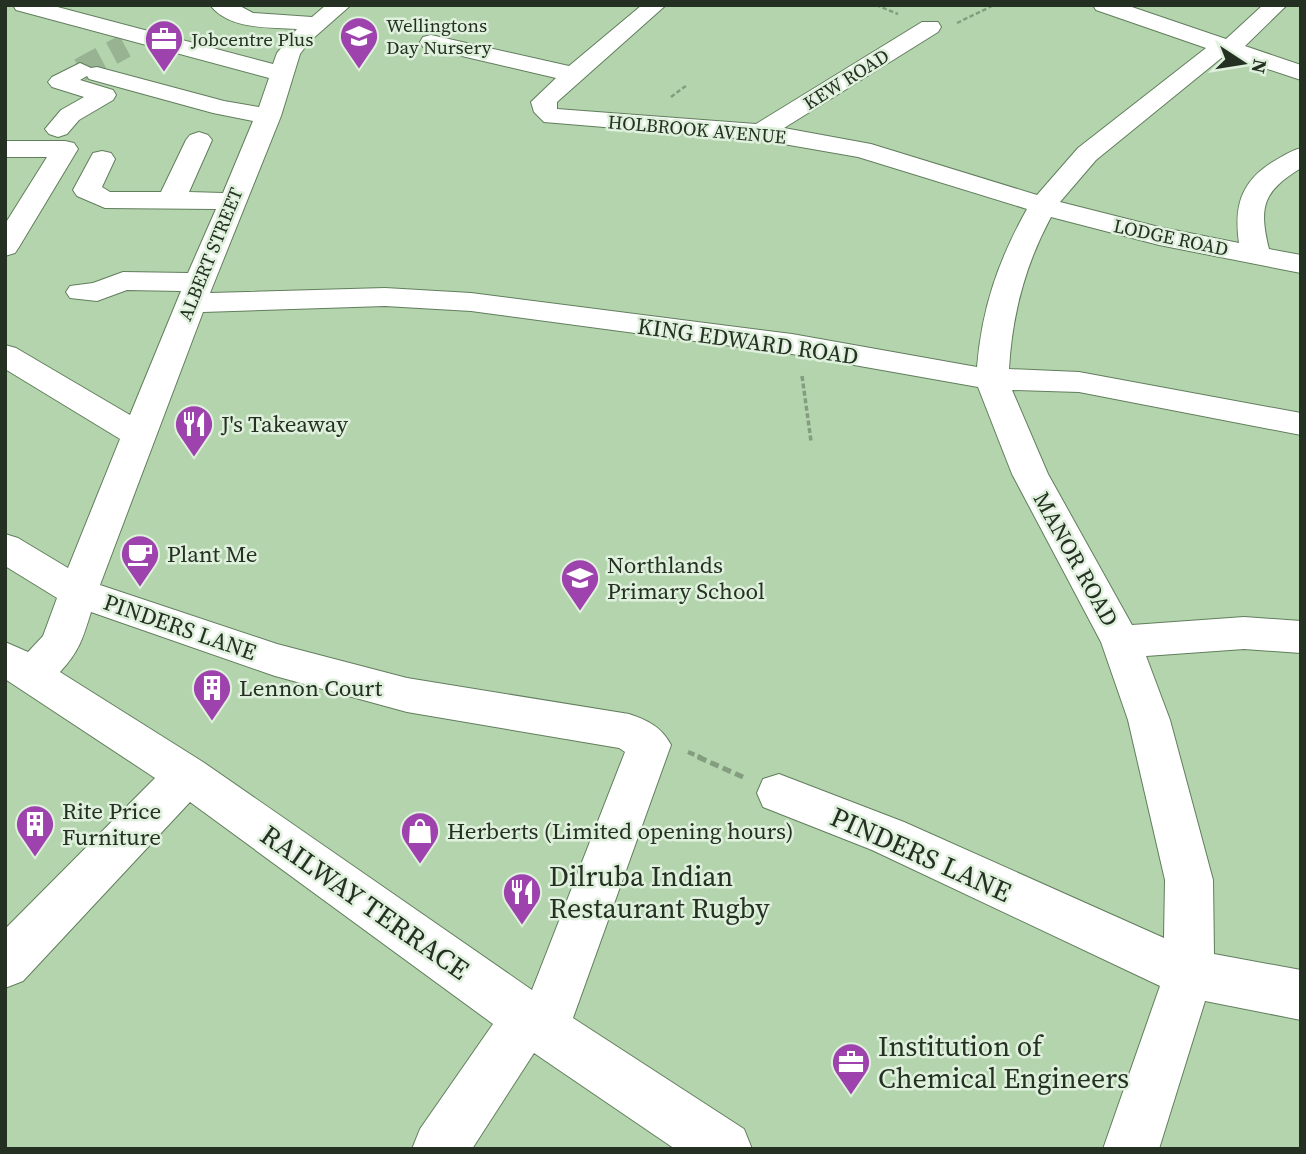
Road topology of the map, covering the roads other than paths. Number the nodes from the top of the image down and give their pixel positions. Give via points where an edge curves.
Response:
1 (24, 5) edge
2 (222, 5) edge
3 (655, 5) edge
4 (1104, 5) edge
5 (1276, 5) edge
6 (330, 10) edge
7 (930, 27) road end
8 (431, 42) dead end
9 (1225, 48) junction
10 (1301, 73) edge
11 (282, 74) junction
12 (571, 74) junction
13 (257, 114) junction
14 (58, 129) dead end
15 (761, 132) junction
16 (5, 149) edge
17 (1301, 156) edge
18 (102, 159) dead end
19 (171, 201) junction
20 (231, 201) junction
21 (1043, 205) junction
22 (5, 247) edge
23 (1257, 256) junction
24 (1301, 264) edge
25 (81, 292) dead end
26 (195, 292) junction
27 (5, 355) edge
28 (992, 379) junction
29 (1301, 424) edge
30 (140, 436) junction
31 (5, 548) edge
32 (78, 592) junction
33 (1301, 637) edge
34 (1121, 642) junction
35 (18, 666) edge
36 (187, 775) junction
37 (779, 793) road end
38 (5, 964) edge
39 (1189, 974) junction
40 (1301, 995) edge
41 (535, 1023) junction
42 (440, 1149) edge
43 (724, 1149) edge
44 (1131, 1149) edge

1 - 11 street via 133,41
2 - 6 street via 242,18
3 - 12 street, HOLBROOK AVENUE
4 - 9 street
5 - 9 street, MANOR ROAD
6 - 11 street, ALBERT STREET via 289,53
7 - 15 street, KEW ROAD
8 - 12 street
9 - 10 street
9 - 21 street, MANOR ROAD via 1087,154
11 - 13 street, ALBERT STREET
12 - 15 street, HOLBROOK AVENUE via 543,102 552,117
13 - 14 street via 89,72 60,82 104,95 71,115
13 - 19 street via 187,129 191,134
13 - 20 street, ALBERT STREET
15 - 21 street, HOLBROOK AVENUE via 862,150
16 - 22 street via 65,149
17 - 23 street via 1255,189 1250,205
18 - 19 street via 87,190 95,195 119,202
19 - 20 street
20 - 26 street, ALBERT STREET
21 - 23 street, LODGE ROAD
21 - 28 street, MANOR ROAD via 1019,249 1003,298
23 - 24 street, LODGE ROAD
25 - 26 street, KING EDWARD ROAD via 97,292 123,281
26 - 28 street, KING EDWARD ROAD via 471,302 803,346
26 - 30 street, ALBERT STREET
27 - 30 street
28 - 29 street, KING EDWARD ROAD via 1079,382
28 - 34 street, MANOR ROAD via 1030,474
30 - 32 street, ALBERT STREET
31 - 32 street, PINDERS LANE
32 - 35 street, ALBERT STREET via 61,644
32 - 41 street, PINDERS LANE via 275,660 393,692 629,732 649,745
33 - 34 street via 1244,633
34 - 39 street, MANOR ROAD via 1149,720 1189,880
35 - 36 street, RAILWAY TERRACE
36 - 38 street
36 - 41 street, RAILWAY TERRACE
37 - 39 street, PINDERS LANE via 888,836
39 - 40 street, PINDERS LANE
39 - 44 street, MANOR ROAD
41 - 42 street
41 - 43 street, RAILWAY TERRACE

